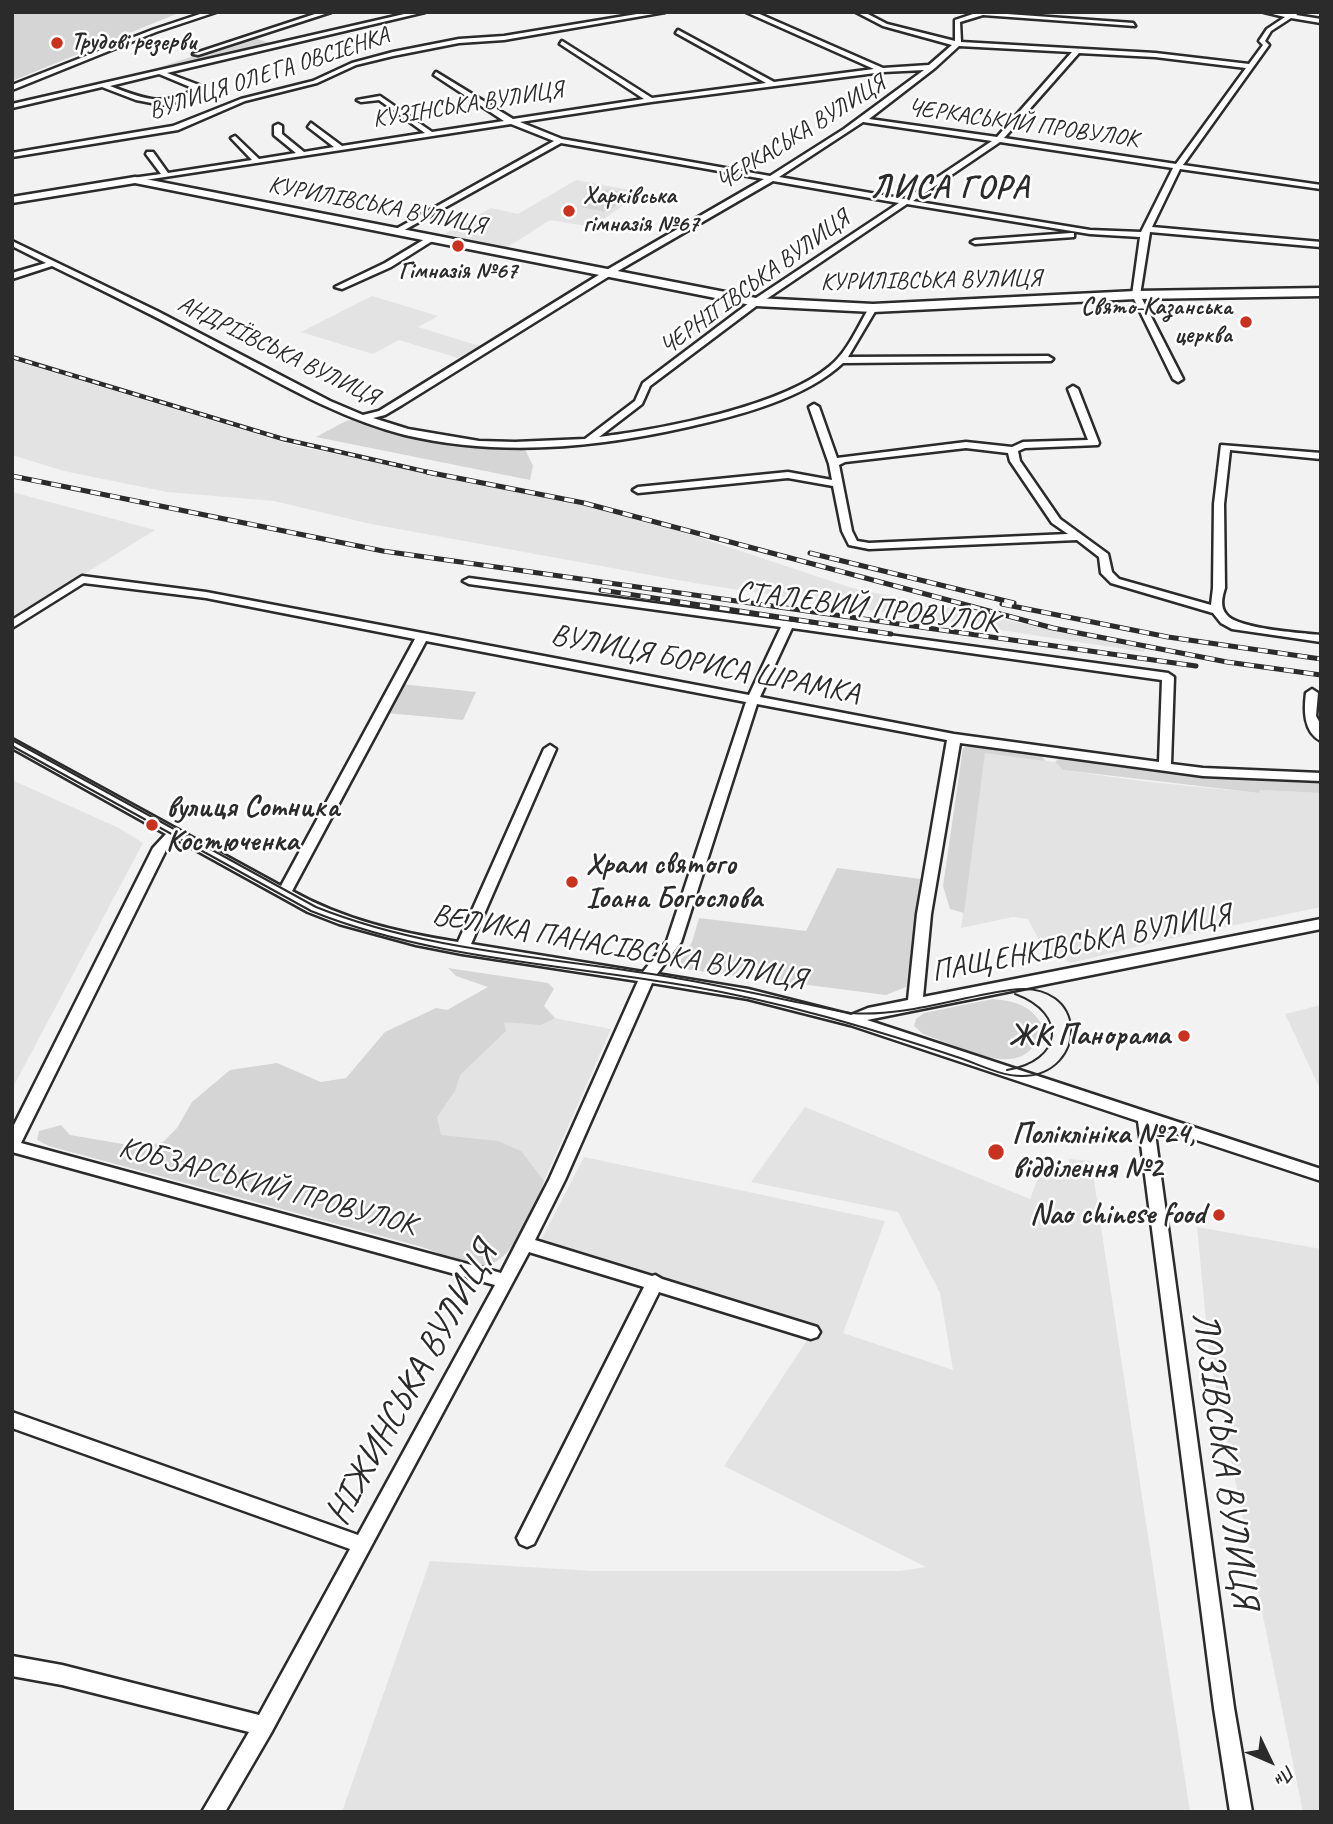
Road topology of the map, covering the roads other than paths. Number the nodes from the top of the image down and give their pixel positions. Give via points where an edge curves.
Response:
1 (213, 12) edge
2 (328, 12) edge
3 (422, 12) edge
4 (662, 12) edge
5 (749, 12) edge
6 (859, 12) edge
7 (1267, 12) edge
8 (1297, 12) edge
9 (983, 13) edge
10 (1286, 16) junction
11 (382, 20) junction
12 (1321, 21) edge
13 (1133, 25) dead end
14 (401, 29) dead end
15 (678, 32) dead end
16 (562, 43) dead end
17 (958, 43) junction
18 (1078, 50) junction
19 (1249, 66) junction
20 (933, 67) junction
21 (883, 70) junction
22 (158, 71) junction
23 (436, 74) dead end
24 (132, 77) junction
25 (773, 84) junction
26 (102, 85) junction
27 (12, 88) edge
28 (361, 100) dead end
29 (650, 100) junction
30 (12, 106) edge
31 (508, 120) junction
32 (863, 120) junction
33 (311, 125) dead end
34 (278, 126) dead end
35 (428, 132) junction
36 (235, 138) dead end
37 (1000, 139) junction
38 (560, 141) junction
39 (339, 147) junction
40 (301, 153) junction
41 (150, 154) dead end
42 (12, 155) edge
43 (257, 161) junction
44 (1178, 166) junction
45 (166, 175) junction
46 (771, 177) junction
47 (135, 180) junction
48 (1321, 187) edge
49 (12, 200) edge
50 (904, 201) junction
51 (399, 231) junction
52 (1090, 232) junction
53 (1145, 232) junction
54 (433, 237) junction
55 (975, 242) dead end
56 (12, 243) edge
57 (1321, 245) edge
58 (53, 263) junction
59 (606, 274) junction
60 (12, 275) edge
61 (339, 287) dead end
62 (1321, 292) edge
63 (1136, 295) junction
64 (756, 302) junction
65 (873, 308) junction
66 (1048, 359) dead end
67 (842, 360) junction
68 (1178, 379) dead end
69 (1073, 389) dead end
70 (814, 407) dead end
71 (360, 418) junction
72 (586, 444) junction
73 (1013, 450) junction
74 (1321, 456) edge
75 (834, 464) junction
76 (838, 484) junction
77 (638, 490) dead end
78 (1079, 537) junction
79 (469, 581) dead end
80 (1216, 610) junction
81 (12, 625) edge
82 (787, 626) junction
83 (422, 637) junction
84 (1321, 639) edge
85 (1312, 693) dead end
86 (752, 701) junction
87 (1321, 737) edge
88 (954, 738) junction
89 (12, 743) edge
90 (550, 749) dead end
91 (1165, 767) junction
92 (1321, 777) edge
93 (174, 833) junction
94 (284, 893) junction
95 (1321, 923) edge
96 (462, 949) junction
97 (647, 977) junction
98 (915, 1005) junction
99 (853, 1021) junction
100 (1145, 1116) junction
101 (12, 1146) edge
102 (1321, 1175) edge
103 (526, 1244) junction
104 (506, 1281) junction
105 (655, 1282) junction
106 (811, 1332) dead end
107 (12, 1420) edge
108 (527, 1538) dead end
109 (362, 1545) junction
110 (12, 1666) edge
111 (264, 1726) junction
112 (213, 1812) edge
113 (1241, 1812) edge

1 - 27 street
2 - 24 street
3 - 11 street
4 - 42 street, ВУЛИЦЯ ОЛЕГА ОВСІЄНКА via 393,54 354,64 315,82 243,100 175,128
5 - 21 street
6 - 17 street via 886,25
7 - 10 street
8 - 10 street
9 - 13 street
9 - 17 street, ЧЕРКАСЬКА ВУЛИЦЯ via 957,21
10 - 12 street
10 - 19 street via 1269,30 1262,41 1266,45
11 - 14 street
11 - 22 street
15 - 25 street
16 - 29 street
17 - 18 street
17 - 20 street, ЧЕРКАСЬКА ВУЛИЦЯ
18 - 19 street
18 - 37 street, ЧЕРНІГІВСЬКА ВУЛИЦЯ
19 - 44 street
20 - 21 street, КУЗІНСЬКА ВУЛИЦЯ
20 - 32 street, ЧЕРКАСЬКА ВУЛИЦЯ
21 - 25 street, КУЗІНСЬКА ВУЛИЦЯ
22 - 24 street
22 - 26 street via 199,90 152,105
23 - 31 street
24 - 26 street
25 - 29 street, КУЗІНСЬКА ВУЛИЦЯ
26 - 30 street
28 - 35 street via 380,98
29 - 31 street, КУЗІНСЬКА ВУЛИЦЯ
31 - 35 street, КУЗІНСЬКА ВУЛИЦЯ
31 - 38 street
32 - 37 street, ЧЕРКАСЬКИЙ ПРОВУЛОК
32 - 46 street, ЧЕРКАСЬКА ВУЛИЦЯ
33 - 39 street
34 - 40 street via 278,135
35 - 39 street, КУЗІНСЬКА ВУЛИЦЯ
36 - 43 street
37 - 44 street, ЧЕРКАСЬКИЙ ПРОВУЛОК
37 - 50 street, ЧЕРНІГІВСЬКА ВУЛИЦЯ
38 - 46 street
38 - 51 street
39 - 40 street, КУЗІНСЬКА ВУЛИЦЯ
40 - 43 street, КУЗІНСЬКА ВУЛИЦЯ
41 - 45 street
43 - 45 street, КУЗІНСЬКА ВУЛИЦЯ
44 - 48 street, ЧЕРКАСЬКИЙ ПРОВУЛОК
44 - 53 street
45 - 47 street, КУЗІНСЬКА ВУЛИЦЯ
46 - 50 street
46 - 59 street, ЧЕРКАСЬКА ВУЛИЦЯ
47 - 49 main road, КУЗІНСЬКА ВУЛИЦЯ
47 - 51 main road, КУРИЛІВСЬКА ВУЛИЦЯ
50 - 52 street
50 - 64 street, ЧЕРНІГІВСЬКА ВУЛИЦЯ
51 - 54 main road, КУРИЛІВСЬКА ВУЛИЦЯ
52 - 53 street
52 - 55 street
53 - 57 street
53 - 63 street
54 - 59 main road, КУРИЛІВСЬКА ВУЛИЦЯ
54 - 61 street via 388,265
56 - 58 street, АНДРІЇВСЬКА ВУЛИЦЯ
58 - 60 street
58 - 71 street, АНДРІЇВСЬКА ВУЛИЦЯ
59 - 64 main road, КУРИЛІВСЬКА ВУЛИЦЯ
59 - 71 street, ЧЕРКАСЬКА ВУЛИЦЯ via 399,403 376,416
62 - 63 main road, КУРИЛІВСЬКА ВУЛИЦЯ
63 - 65 main road, КУРИЛІВСЬКА ВУЛИЦЯ
63 - 68 street
64 - 65 main road, КУРИЛІВСЬКА ВУЛИЦЯ
64 - 72 street, ЧЕРНІГІВСЬКА ВУЛИЦЯ via 646,385 639,402
65 - 67 street, АНДРІЇВСЬКА ВУЛИЦЯ
66 - 67 street
67 - 72 street, АНДРІЇВСЬКА ВУЛИЦЯ via 802,386 729,413 636,438
69 - 73 street via 1094,443 1023,445
70 - 75 street
71 - 72 street, АНДРІЇВСЬКА ВУЛИЦЯ via 429,436 491,444
73 - 75 street via 966,445 842,459
73 - 78 street via 1015,461 1056,521
74 - 80 street via 1225,447
75 - 76 street
76 - 77 street via 788,475
76 - 78 street via 853,543
78 - 80 street via 1104,556 1107,573 1115,581
79 - 82 street, СТАЛЕВИЙ ПРОВУЛОК
80 - 84 street via 1226,622 1246,629
81 - 83 street, ВУЛИЦЯ БОРИСА ШРАМКА via 82,579 206,595
82 - 86 street, НІЖИНСЬКА ВУЛИЦЯ
82 - 91 street, СТАЛЕВИЙ ПРОВУЛОК via 937,642 1168,677
83 - 86 street, ВУЛИЦЯ БОРИСА ШРАМКА
83 - 94 street
85 - 87 street via 1310,716
86 - 88 street, ВУЛИЦЯ БОРИСА ШРАМКА
86 - 97 street, НІЖИНСЬКА ВУЛИЦЯ via 674,942
88 - 91 street, ВУЛИЦЯ БОРИСА ШРАМКА
88 - 98 street via 924,914
89 - 93 street, ВЕЛИКА ПАНАСІВСЬКА ВУЛИЦЯ
90 - 96 street
91 - 92 street, ВУЛИЦЯ БОРИСА ШРАМКА
93 - 94 street, ВЕЛИКА ПАНАСІВСЬКА ВУЛИЦЯ
93 - 101 street via 160,848
94 - 96 street, ВЕЛИКА ПАНАСІВСЬКА ВУЛИЦЯ via 344,921
95 - 98 street, ПАЩЕНКІВСЬКА ВУЛИЦЯ
96 - 97 street, ВЕЛИКА ПАНАСІВСЬКА ВУЛИЦЯ
97 - 99 street, ВЕЛИКА ПАНАСІВСЬКА ВУЛИЦЯ via 748,994
97 - 103 street, НІЖИНСЬКА ВУЛИЦЯ
98 - 99 street, ПАЩЕНКІВСЬКА ВУЛИЦЯ via 868,1013
99 - 100 street, ВЕЛИКА ПАНАСІВСЬКА ВУЛИЦЯ
100 - 102 street, ВЕЛИКА ПАНАСІВСЬКА ВУЛИЦЯ
100 - 113 street, ЛОЗІВСЬКА ВУЛИЦЯ
101 - 104 street, КОБЗАРСЬКИЙ ПРОВУЛОК
103 - 104 street, НІЖИНСЬКА ВУЛИЦЯ
103 - 105 street
104 - 109 street, НІЖИНСЬКА ВУЛИЦЯ
105 - 106 street
105 - 108 street
107 - 109 street
109 - 111 street, НІЖИНСЬКА ВУЛИЦЯ
110 - 111 street
111 - 112 street, НІЖИНСЬКА ВУЛИЦЯ

